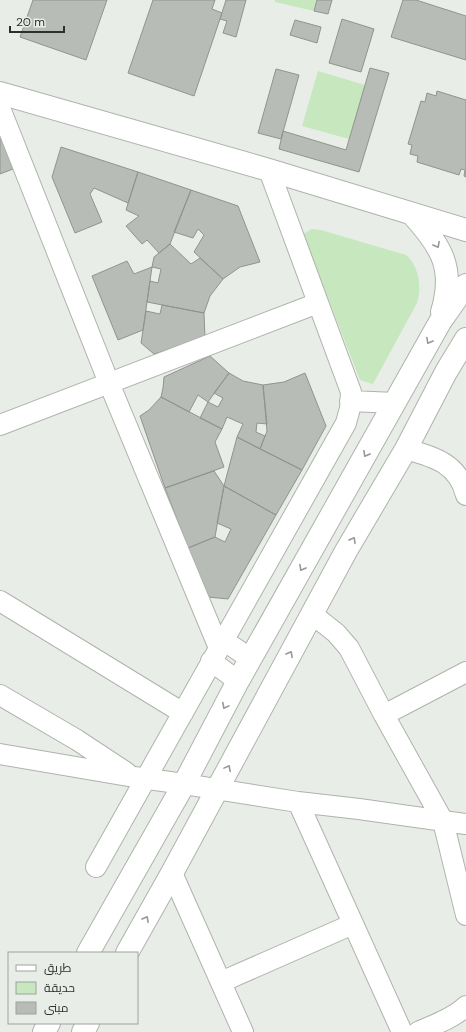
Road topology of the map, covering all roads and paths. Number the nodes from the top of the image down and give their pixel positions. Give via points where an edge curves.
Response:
1 (0, 93) edge
2 (0, 108) edge
3 (269, 170) junction
4 (413, 215) junction
5 (466, 230) edge
6 (466, 285) edge
7 (318, 303) junction
8 (440, 322) junction
9 (466, 339) edge
10 (109, 383) junction
11 (350, 400) junction
12 (395, 402) junction
13 (0, 425) edge
14 (406, 449) junction
15 (466, 495) edge
16 (0, 601) edge
17 (312, 614) junction
18 (218, 650) junction
19 (251, 659) junction
20 (466, 672) edge
21 (238, 681) junction
22 (0, 695) edge
23 (183, 713) junction
24 (384, 715) junction
25 (0, 754) edge
26 (140, 778) junction
27 (184, 784) junction
28 (217, 790) junction
29 (298, 802) junction
30 (443, 821) junction
31 (466, 824) edge
32 (96, 867) dead end
33 (172, 873) junction
34 (466, 915) edge
35 (353, 924) junction
36 (89, 952) edge
37 (128, 952) edge
38 (221, 982) junction
39 (466, 1006) edge
40 (243, 1032) edge
41 (402, 1032) edge
42 (418, 1032) edge

1 - 3 main road
2 - 10 street
3 - 4 main road
3 - 7 street
4 - 5 main road
4 -> 8 main road via 438,246 446,268 448,285
6 - 8 main road
7 - 10 street
7 - 11 street via 351,392
8 -> 12 main road
9 - 14 main road
10 - 13 street
10 - 18 street
11 - 12 street
11 - 18 street via 346,423
12 -> 19 main road
14 - 15 street via 429,455 448,466 457,473
17 -> 14 main road
16 - 23 street
17 - 24 street via 336,633 349,648
28 -> 17 main road
18 - 19 street
18 - 21 street
18 - 23 street
19 - 21 main road
20 - 24 street
21 -> 27 main road
22 - 26 street
23 - 26 street
24 - 30 street
25 - 26 street
26 - 27 street
26 - 32 street
27 - 28 street
27 - 36 main road
28 - 29 street
28 - 33 main road
29 - 30 street
29 - 35 street
30 - 31 street
30 - 34 street
37 -> 33 main road
33 - 38 street
35 - 38 street
35 - 41 street
38 - 40 street
39 - 42 street via 443,1021

